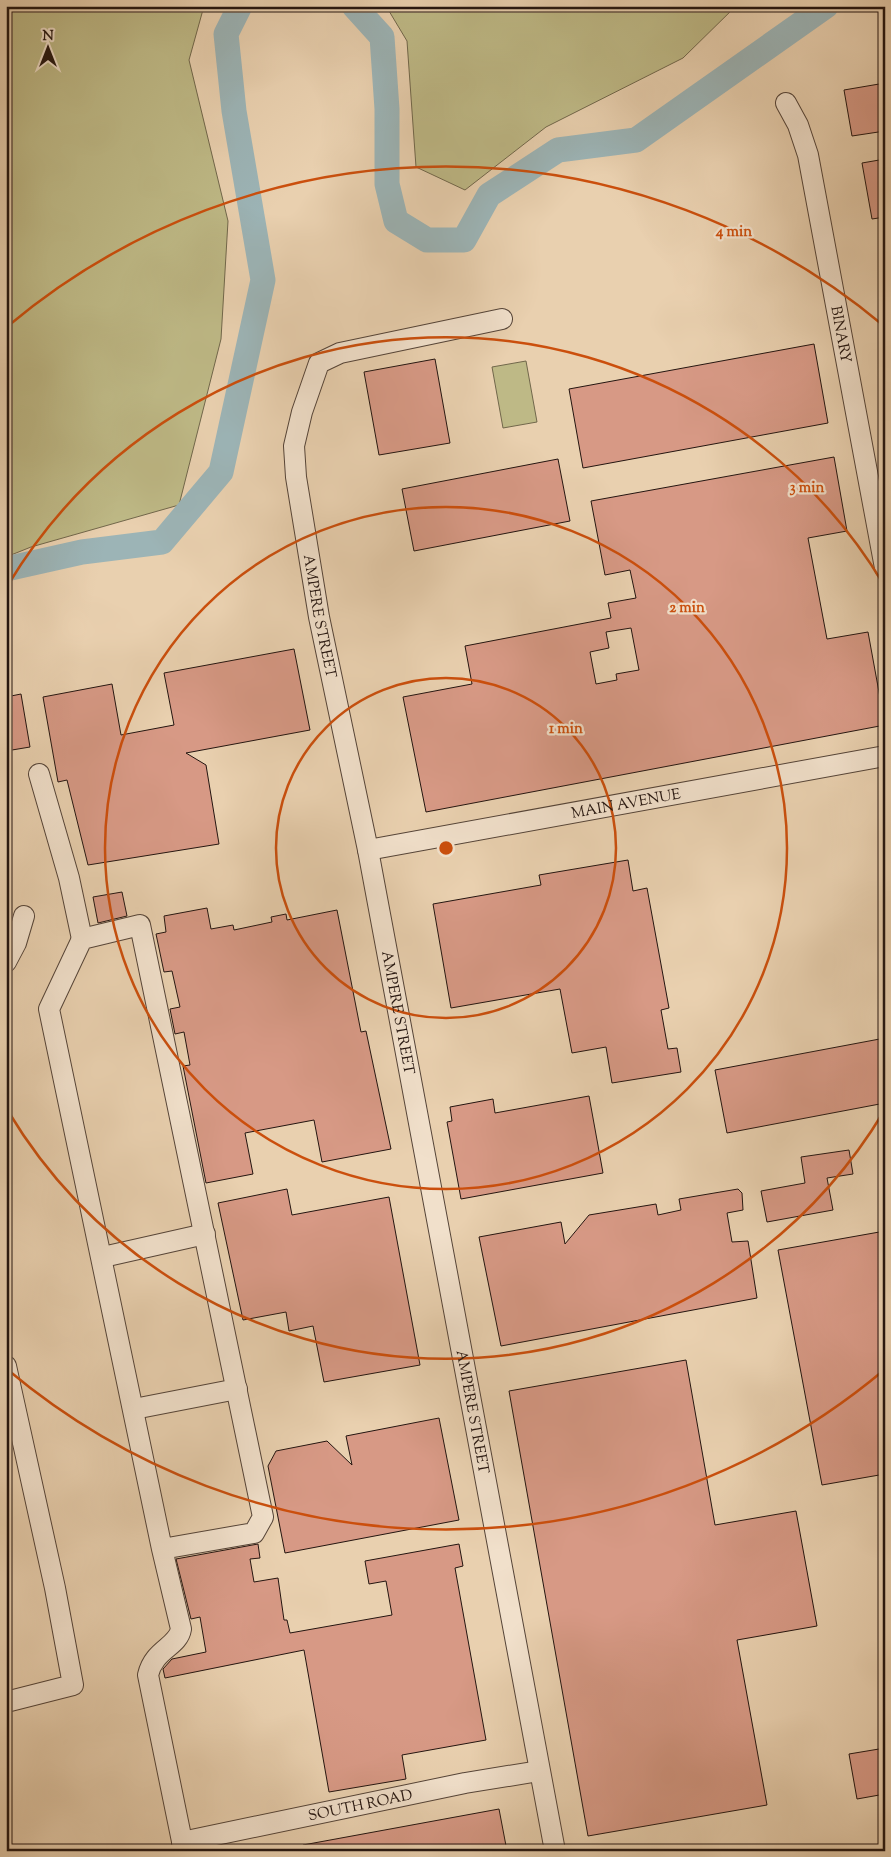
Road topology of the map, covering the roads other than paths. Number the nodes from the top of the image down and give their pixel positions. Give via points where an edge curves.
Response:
1 (786, 103) dead end
2 (502, 318) dead end
3 (885, 568) edge
4 (885, 756) edge
5 (39, 774) dead end
6 (368, 850) junction
7 (24, 916) dead end
8 (82, 939) junction
9 (6, 962) edge
10 (205, 1234) junction
11 (103, 1257) junction
12 (6, 1366) edge
13 (237, 1389) junction
14 (134, 1409) junction
15 (14, 1438) edge
16 (162, 1549) junction
17 (6, 1702) edge
18 (539, 1771) junction
19 (183, 1846) edge
20 (555, 1851) edge

1 - 3 street, BINARY via 808,155
2 - 6 street, AMPERE STREET via 340,353 319,363 302,412 294,446 296,477 319,617
4 - 6 street, MAIN AVENUE
5 - 8 street via 69,878
6 - 18 street, AMPERE STREET
7 - 9 street
8 - 10 street via 140,925
8 - 11 street via 49,1010
10 - 11 street
10 - 13 street
11 - 14 street
12 - 15 street
13 - 14 street
13 - 16 street via 263,1517 254,1533
14 - 16 street
15 - 17 street via 55,1588 73,1685
16 - 19 street via 181,1629 178,1638 155,1658 148,1675
18 - 19 street, SOUTH ROAD via 466,1783
18 - 20 street, AMPERE STREET

